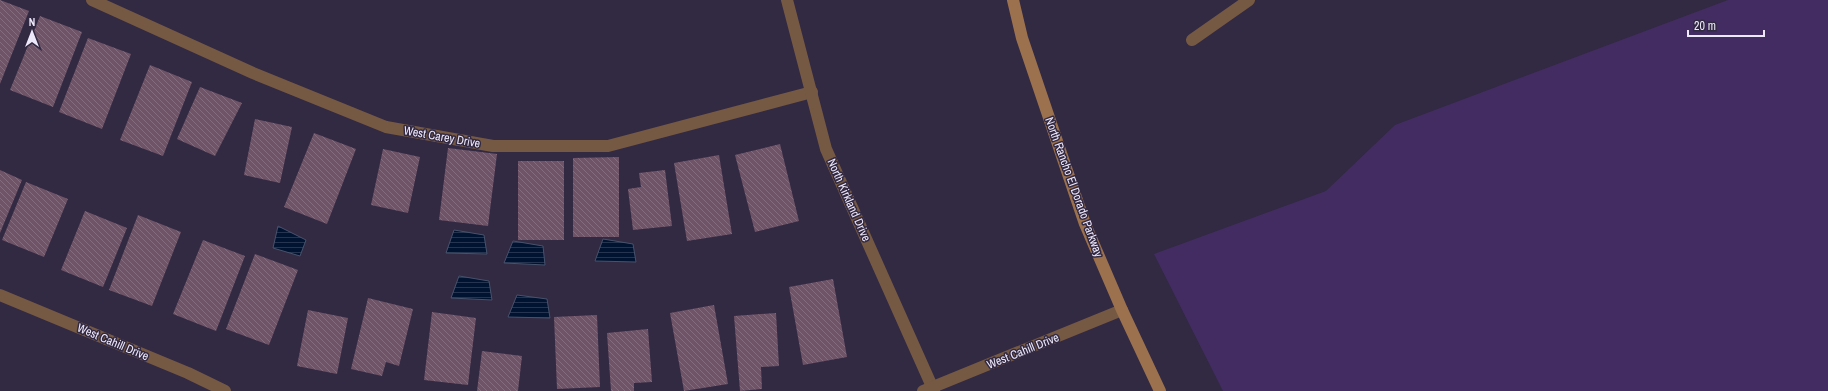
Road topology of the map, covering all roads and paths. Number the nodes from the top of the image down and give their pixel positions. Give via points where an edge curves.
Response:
1 (92, 0) edge
2 (788, 0) edge
3 (1013, 0) edge
4 (1249, 0) edge
5 (1192, 40) dead end
6 (812, 92) junction
7 (0, 295) edge
8 (1122, 310) junction
9 (930, 390) edge
10 (225, 391) edge
11 (1160, 391) edge

1 - 6 street, West Carey Drive via 253,73 386,127 493,146 608,146
2 - 6 street, North Kirkland Drive
3 - 8 street, North Rancho El Dorado Parkway via 1022,38 1085,224
4 - 5 street
6 - 9 street, North Kirkland Drive via 826,149
7 - 10 street, West Cahill Drive via 188,373
8 - 9 street, West Cahill Drive
8 - 11 street, North Rancho El Dorado Parkway

